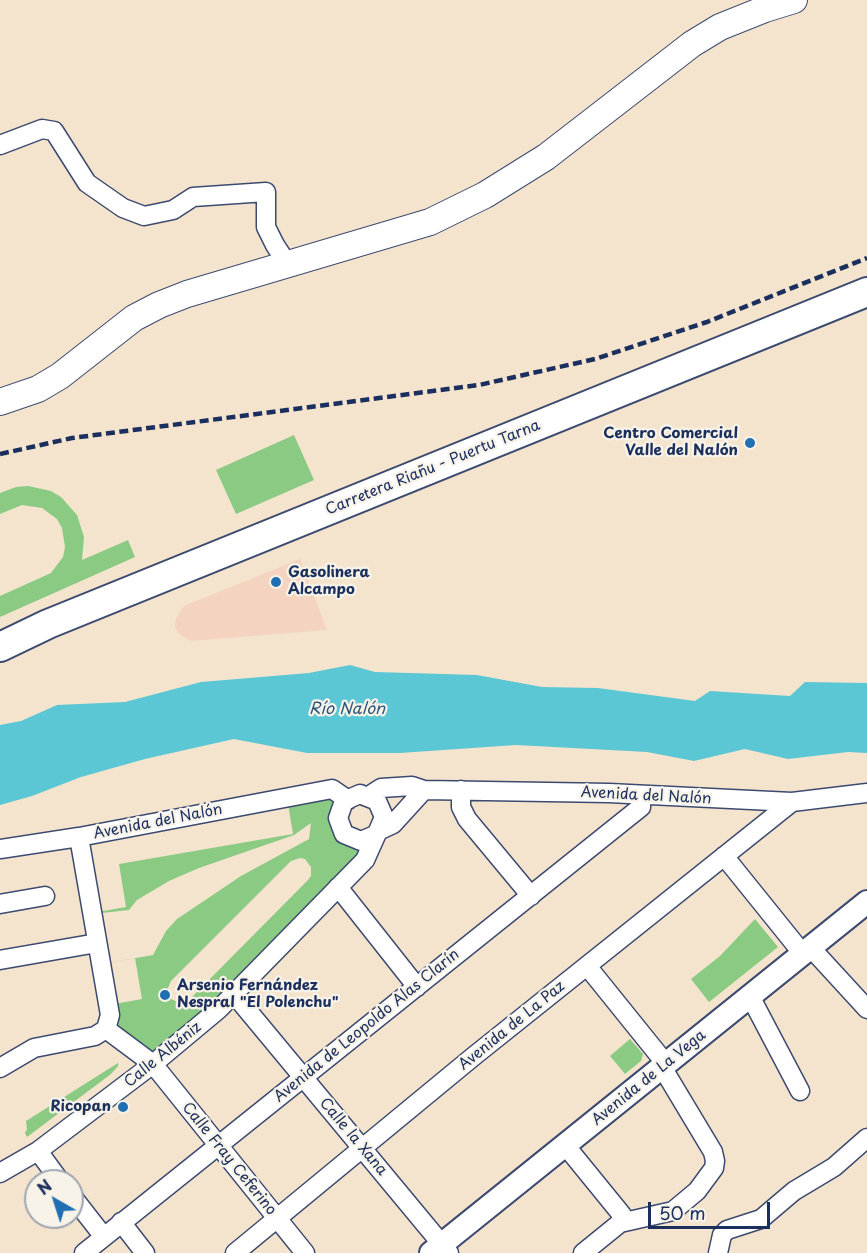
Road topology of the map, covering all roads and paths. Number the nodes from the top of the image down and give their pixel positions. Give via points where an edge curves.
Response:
1 (794, 0) edge
2 (0, 145) edge
3 (288, 265) junction
4 (867, 292) edge
5 (0, 402) edge
6 (0, 647) edge
7 (423, 790) junction
8 (461, 790) junction
9 (867, 793) edge
10 (641, 795) junction
11 (367, 797) junction
12 (348, 800) junction
13 (792, 802) junction
14 (378, 832) junction
15 (79, 837) junction
16 (0, 849) edge
17 (724, 856) junction
18 (338, 887) junction
19 (45, 896) dead end
20 (531, 896) junction
21 (867, 902) edge
22 (0, 904) edge
23 (98, 943) junction
24 (807, 951) junction
25 (0, 960) edge
26 (586, 966) junction
27 (417, 987) junction
28 (234, 994) junction
29 (750, 996) junction
30 (867, 1009) edge
31 (106, 1029) junction
32 (153, 1064) junction
33 (664, 1066) junction
34 (0, 1068) edge
35 (303, 1077) junction
36 (800, 1091) dead end
37 (867, 1138) edge
38 (218, 1145) junction
39 (565, 1146) junction
40 (363, 1149) junction
41 (38, 1151) junction
42 (51, 1169) edge
43 (0, 1173) edge
44 (84, 1211) edge
45 (278, 1218) junction
46 (121, 1222) junction
47 (620, 1223) junction
48 (104, 1237) junction
49 (441, 1250) edge
50 (84, 1253) edge
51 (145, 1253) edge
52 (235, 1253) edge
53 (305, 1253) edge
54 (583, 1253) edge
55 (718, 1253) edge

1 - 3 main road via 720,27 692,44 546,157 485,195 430,222
2 - 3 street via 42,129 54,131 87,183 123,208 144,216 173,210 194,197 266,192 266,227
3 - 5 main road via 159,305 134,318 60,376 38,389
4 - 6 main road, Carretera Riañu - Puertu Tarna via 48,624
7 - 8 street, Avenida del Nalón
7 - 11 street, Avenida del Nalón via 412,786 381,788
7 - 14 street via 393,824
8 - 10 street, Avenida del Nalón
8 - 20 street via 461,807 467,819
9 - 13 street, Avenida del Nalón
10 - 13 street, Avenida del Nalón
10 - 20 street, Avenida de Leopoldo Alas Clarín via 640,807
11 - 12 street via 360,794
11 - 14 street via 377,801 384,818
12 - 14 street via 344,801 338,818 344,834 361,841
12 - 15 street, Avenida del Nalón via 333,789
13 - 17 street, Avenida de La Paz
14 - 18 street, Calle Albéniz via 365,860
15 - 16 street, Avenida del Nalón
15 - 23 street
17 - 24 street
17 - 26 street, Avenida de La Paz
18 - 27 street
18 - 28 street, Calle Albéniz
19 - 22 street
20 - 27 street, Avenida de Leopoldo Alas Clarín
21 - 24 street, Avenida de La Vega
23 - 25 street
23 - 31 street via 110,1015
24 - 29 street, Avenida de La Vega
24 - 30 street
26 - 33 street
26 - 40 street, Avenida de La Paz
27 - 35 street, Avenida de Leopoldo Alas Clarín
28 - 32 street, Calle Albéniz
28 - 35 street, Calle la Xana
29 - 33 street, Avenida de La Vega
29 - 36 street
31 - 32 street, Calle Fray Ceferino
31 - 34 street via 95,1036 34,1048
32 - 38 street, Calle Fray Ceferino
32 - 41 street, Calle Albéniz
33 - 39 street, Avenida de La Vega
33 - 47 street via 713,1152 714,1168 697,1191 673,1211
35 - 38 street, Avenida de Leopoldo Alas Clarín
35 - 40 street, Calle la Xana
37 - 55 street via 834,1167 794,1191 761,1219 727,1230
38 - 45 street, Calle Fray Ceferino
38 - 46 street, Avenida de Leopoldo Alas Clarín
39 - 47 street via 622,1215
39 - 49 street, Avenida de La Vega
40 - 45 street, Avenida de La Paz
40 - 49 street, Calle la Xana
41 - 42 street
41 - 43 street, Calle Albéniz
44 - 48 street
45 - 52 street, Avenida de La Paz
45 - 53 street, Calle Fray Ceferino
46 - 48 street, Avenida de Leopoldo Alas Clarín
46 - 51 street
47 - 54 street
48 - 50 street, Avenida de Leopoldo Alas Clarín

